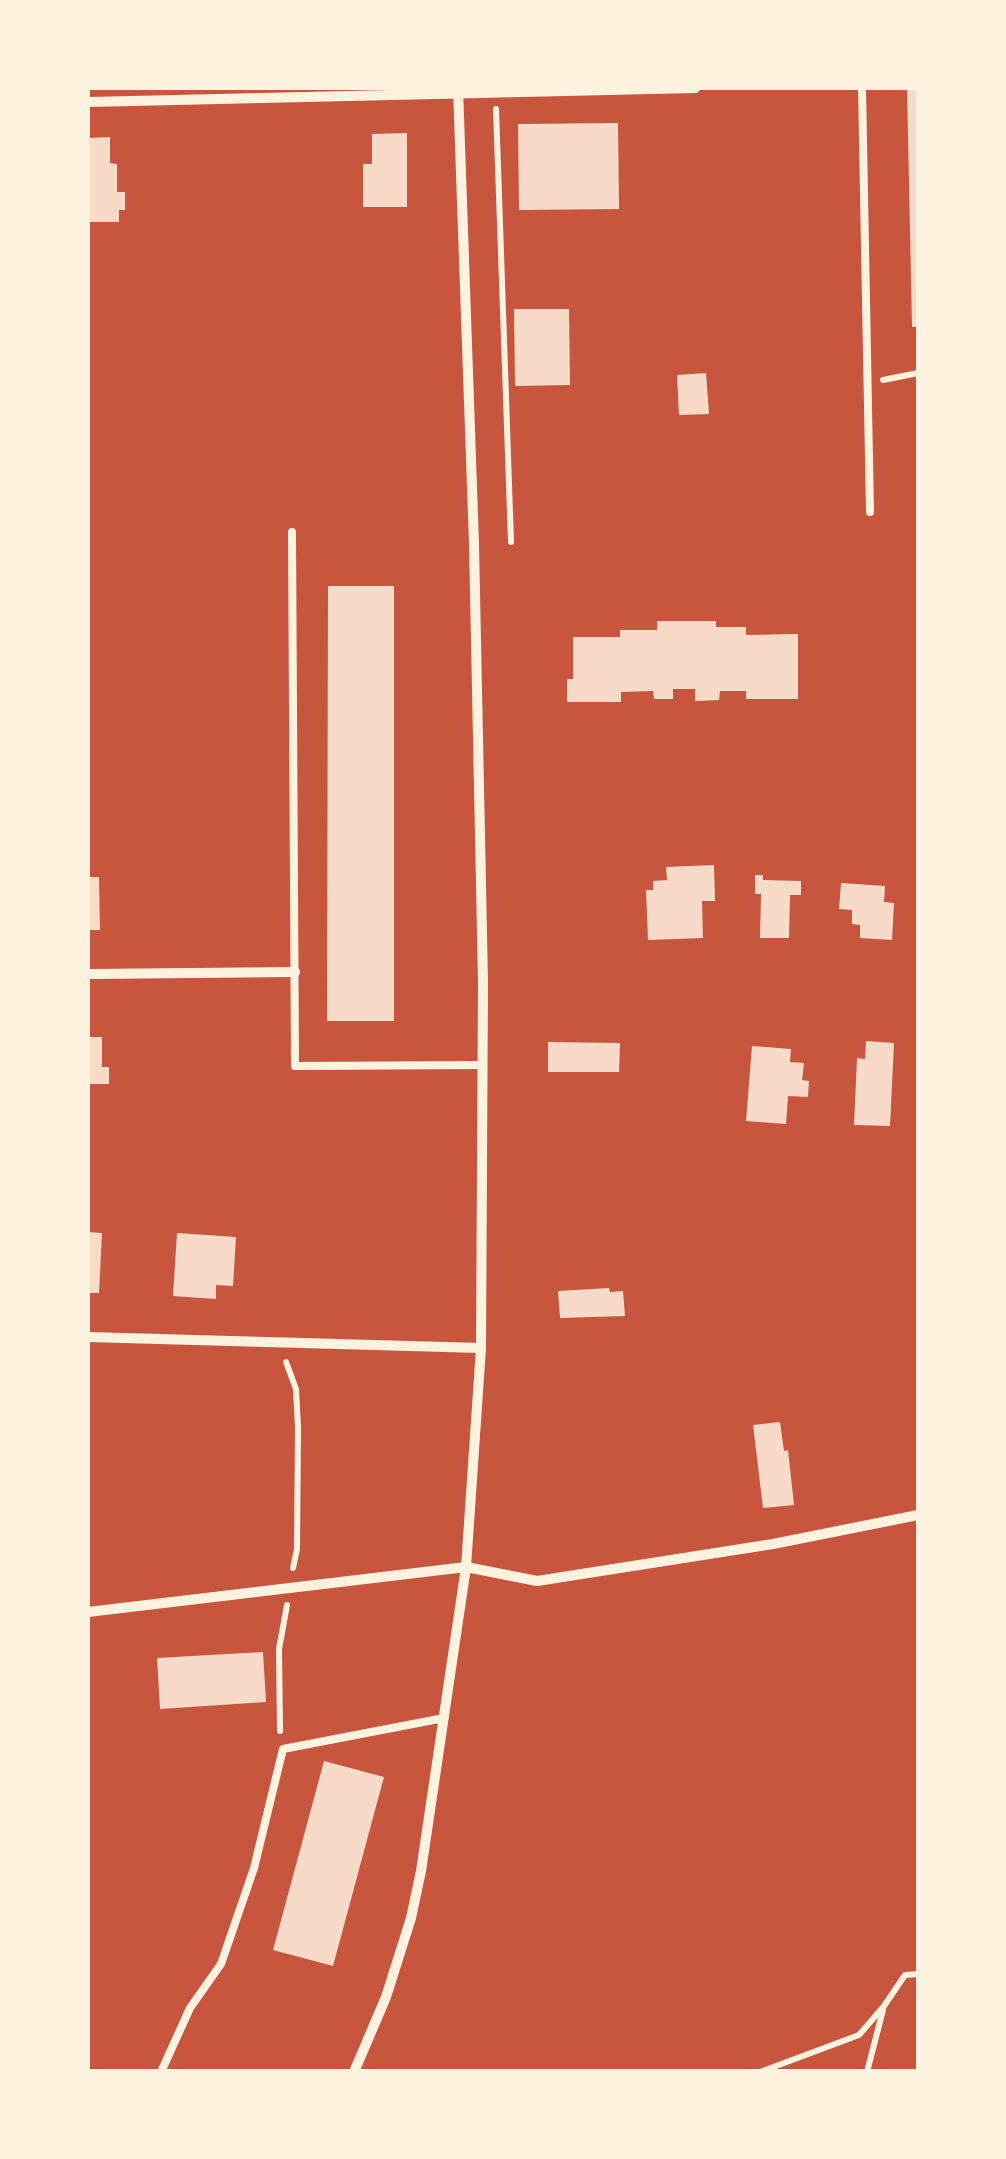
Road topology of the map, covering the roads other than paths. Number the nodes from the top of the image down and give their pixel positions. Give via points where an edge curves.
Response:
1 (694, 88) edge
2 (862, 88) edge
3 (458, 90) edge
4 (88, 102) edge
5 (870, 512) dead end
6 (292, 532) dead end
7 (294, 972) junction
8 (88, 974) edge
9 (483, 1065) junction
10 (88, 1336) edge
11 (481, 1348) junction
12 (918, 1515) edge
13 (466, 1567) junction
14 (88, 1612) edge
15 (444, 1718) junction
16 (161, 2072) edge
17 (354, 2072) edge

1 - 3 street
2 - 5 lane
3 - 4 street
3 - 9 street
6 - 7 lane
7 - 8 street
7 - 9 lane via 295,1066
9 - 11 street
10 - 11 street
11 - 13 street
12 - 13 street via 537,1581
13 - 14 street
13 - 15 street
15 - 16 lane via 283,1749 254,1868 221,1964 190,2008
15 - 17 street via 411,1918

